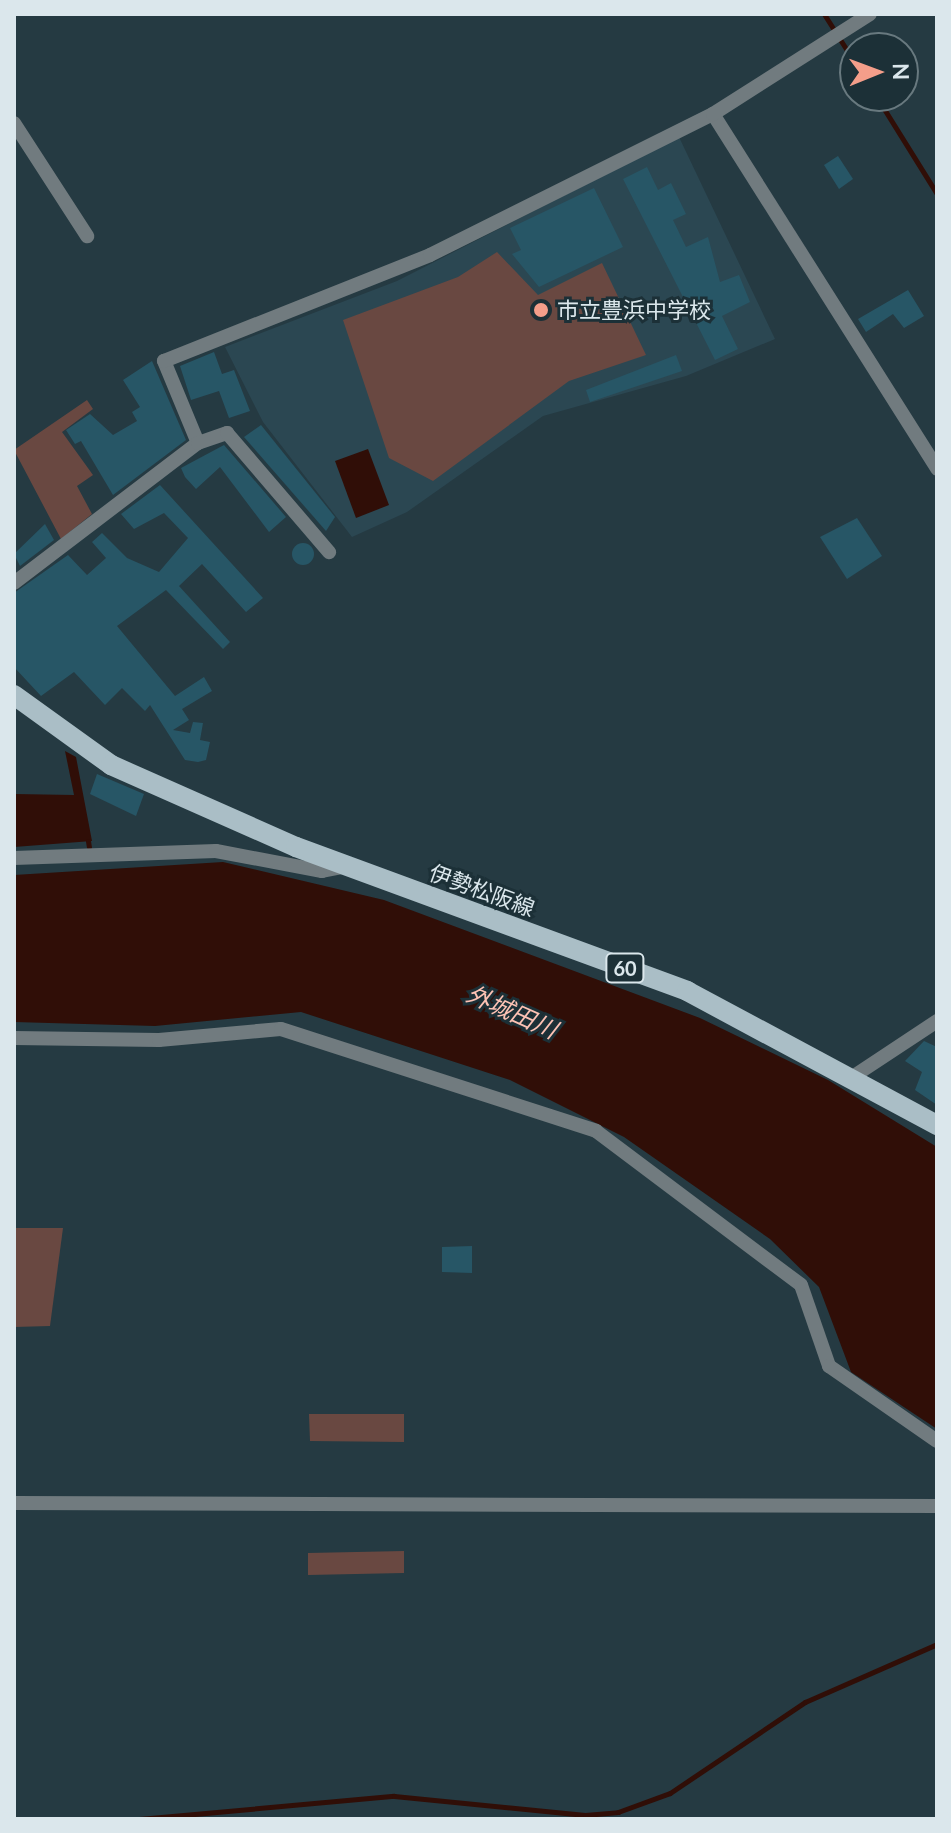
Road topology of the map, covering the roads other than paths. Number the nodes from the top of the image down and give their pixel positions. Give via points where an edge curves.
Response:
1 (870, 14) edge
2 (713, 114) junction
3 (14, 123) edge
4 (87, 236) dead end
5 (198, 443) junction
6 (937, 469) edge
7 (329, 552) dead end
8 (14, 583) edge
9 (14, 695) edge
10 (14, 858) edge
11 (347, 866) junction
12 (937, 1021) edge
13 (14, 1038) edge
14 (854, 1076) junction
15 (937, 1125) edge
16 (937, 1441) edge
17 (14, 1503) edge
18 (937, 1506) edge

1 - 2 street
2 - 5 street via 430,255 164,361
2 - 6 street
3 - 4 street
5 - 7 street via 227,433
5 - 8 street
9 - 11 main road, 伊勢松阪線 / 60 via 111,765
10 - 11 street via 205,851 322,871
11 - 14 main road, 伊勢松阪線 / 60 via 687,991
12 - 14 street
13 - 16 street via 159,1040 281,1029 596,1131 801,1285 829,1366
14 - 15 main road, 伊勢松阪線 / 60
17 - 18 street

